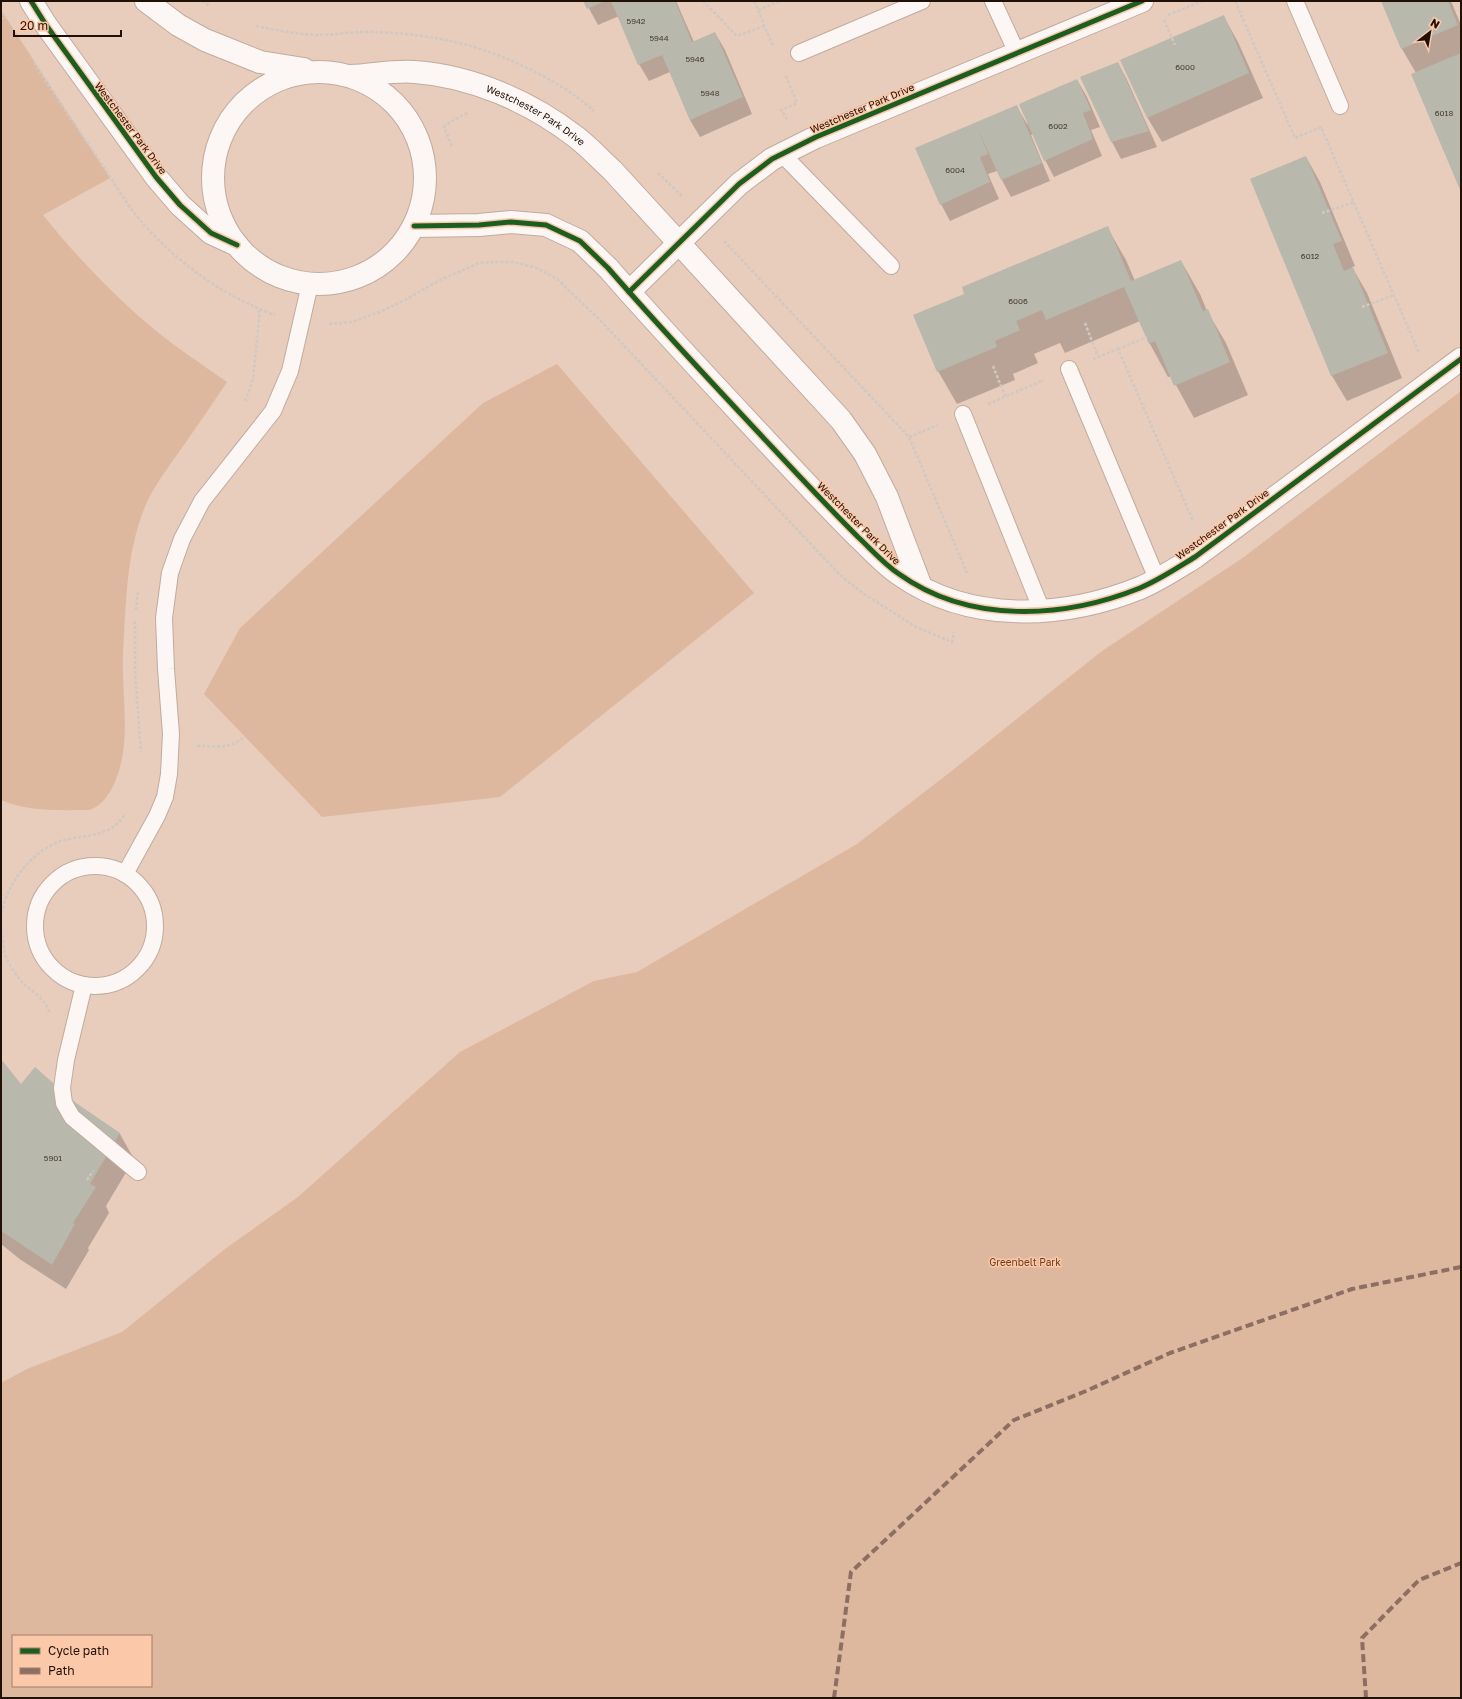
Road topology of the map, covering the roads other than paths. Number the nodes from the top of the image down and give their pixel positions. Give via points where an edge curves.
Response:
1 (31, 1) edge
2 (146, 1) edge
3 (922, 1) edge
4 (993, 1) edge
5 (1142, 1) edge
6 (1295, 1) edge
7 (799, 53) dead end
8 (1017, 53) junction
9 (325, 72) junction
10 (352, 76) junction
11 (1340, 106) dead end
12 (782, 154) junction
13 (414, 226) junction
14 (680, 243) junction
15 (237, 245) junction
16 (891, 266) dead end
17 (310, 284) junction
18 (629, 292) junction
19 (1461, 359) edge
20 (1068, 369) road end
21 (963, 414) road end
22 (1157, 579) junction
23 (922, 587) junction
24 (1042, 611) junction
25 (125, 874) junction
26 (84, 985) junction
27 (138, 1172) dead end

1 - 15 street, Westchester Park Drive via 156,177 180,205 211,233
2 - 9 street via 178,25 205,40 254,60
3 - 7 lane
4 - 8 lane
5 - 8 street, Westchester Park Drive
6 - 11 lane
8 - 12 street, Westchester Park Drive via 816,137
9 - 10 street
9 - 15 street via 288,76 271,82 255,92 238,108 224,128 213,163 214,195 221,219
10 - 13 street via 374,88 396,105 414,132 425,164 425,184 422,204
10 - 14 street, Westchester Park Drive via 413,72 447,75 514,99 577,137 612,170
12 - 14 street, Westchester Park Drive via 739,184
12 - 16 lane
13 - 17 street via 391,256 374,269 334,283
13 - 18 street, Westchester Park Drive via 479,226 511,222 546,225 580,241
14 - 18 street, Westchester Park Drive
14 - 23 street, Westchester Park Drive via 841,420 865,454 887,497
15 - 17 street via 258,265 285,278
17 - 25 lane via 290,371 273,411 202,501 182,539 170,573 164,618 171,734 169,774 165,797 157,816
18 - 23 street, Westchester Park Drive via 844,522 899,574
19 - 22 street, Westchester Park Drive via 1195,557
20 - 22 lane
21 - 24 lane
22 - 24 street, Westchester Park Drive via 1096,602
23 - 24 street, Westchester Park Drive via 960,604 994,610
25 - 26 lane via 141,888 152,906 155,927 151,947 141,966 124,979 105,986
25 - 26 lane via 107,867 88,867 70,872 54,882 42,897 35,914 35,933 40,952 51,968 66,979
26 - 27 lane via 66,1060 62,1088 64,1103 72,1117

